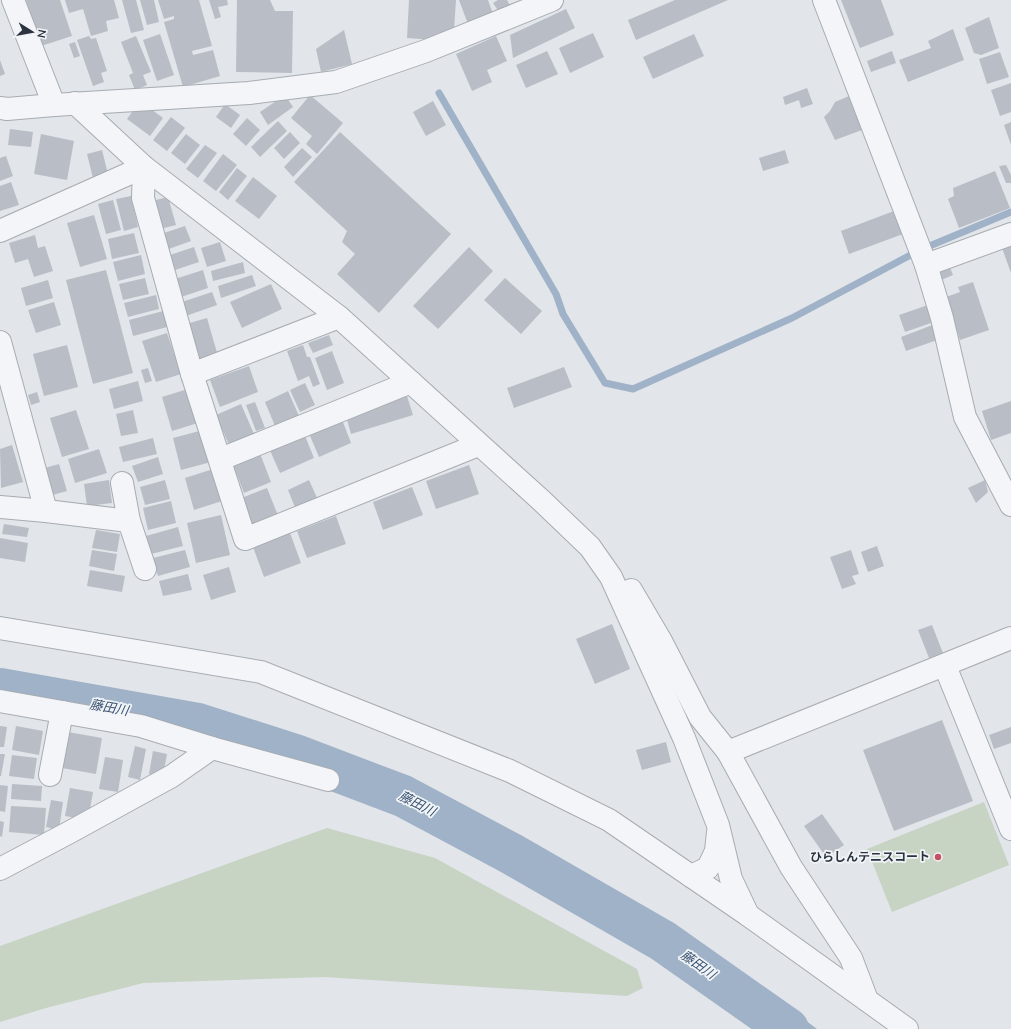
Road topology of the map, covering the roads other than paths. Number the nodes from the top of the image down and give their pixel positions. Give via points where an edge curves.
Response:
1 (14, 0) edge
2 (552, 0) edge
3 (824, 0) edge
4 (64, 104) junction
5 (0, 108) edge
6 (144, 167) junction
7 (0, 231) edge
8 (1011, 234) edge
9 (926, 265) junction
10 (339, 317) junction
11 (0, 342) edge
12 (192, 374) junction
13 (411, 382) junction
14 (478, 444) junction
15 (221, 459) junction
16 (122, 483) dead end
17 (1011, 505) edge
18 (0, 507) edge
19 (46, 510) junction
20 (130, 521) junction
21 (145, 569) dead end
22 (611, 577) junction
23 (0, 628) edge
24 (1011, 638) edge
25 (945, 666) junction
26 (0, 701) edge
27 (62, 712) junction
28 (212, 748) junction
29 (728, 752) junction
30 (50, 775) dead end
31 (328, 780) dead end
32 (718, 825) junction
33 (1011, 828) edge
34 (0, 869) edge
35 (690, 876) junction
36 (748, 915) junction
37 (867, 1000) junction
38 (907, 1029) edge

1 - 4 street
2 - 4 street via 426,50 336,82 249,93
3 - 9 street
4 - 5 street
4 - 6 street
6 - 7 street
6 - 10 street
6 - 12 street via 143,198
8 - 9 street
9 - 17 street via 966,417
10 - 12 street
10 - 13 street
11 - 19 street
12 - 15 street
13 - 14 street
13 - 15 street
14 - 15 street via 245,539
14 - 22 street via 590,547
16 - 20 street
18 - 19 street
19 - 20 street
20 - 21 street
22 - 29 street via 625,581 661,641 700,716
22 - 32 street via 684,738
23 - 35 street via 261,672 510,770 609,820
24 - 25 street
25 - 29 street
25 - 33 street
26 - 27 street
27 - 28 street via 141,726
27 - 30 street
28 - 31 street
28 - 34 street via 172,776
29 - 37 street via 791,867 851,958
32 - 35 street via 716,851 708,868
32 - 36 street via 731,879
35 - 36 street
36 - 37 street
37 - 38 street

